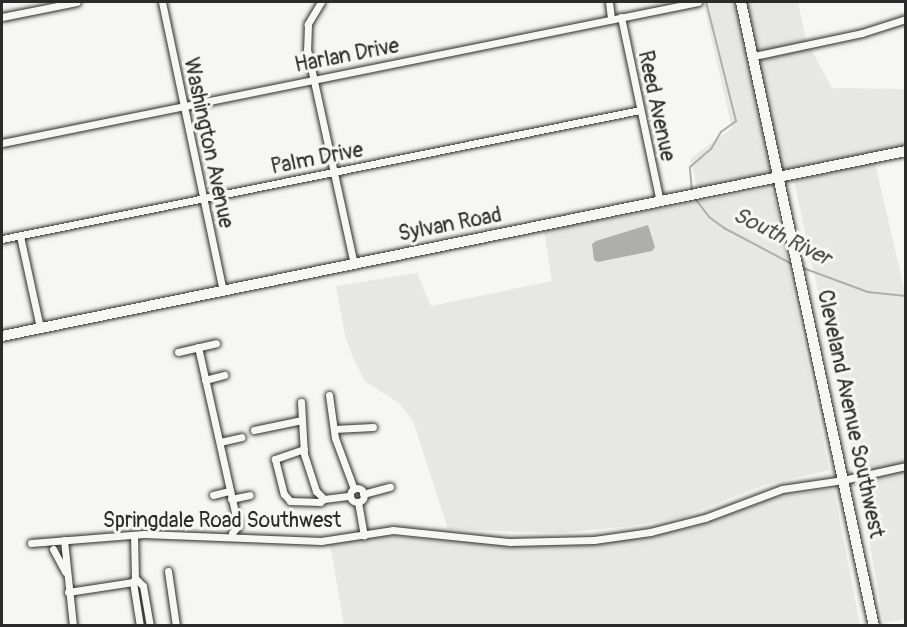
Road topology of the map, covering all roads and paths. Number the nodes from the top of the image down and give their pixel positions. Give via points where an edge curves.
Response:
1 (77, 2) edge
2 (162, 2) edge
3 (321, 2) edge
4 (609, 2) edge
5 (698, 2) edge
6 (741, 2) edge
7 (652, 7) edge
8 (2, 17) edge
9 (621, 17) junction
10 (611, 19) junction
11 (906, 19) edge
12 (754, 56) junction
13 (314, 80) junction
14 (182, 106) junction
15 (640, 110) junction
16 (2, 143) edge
17 (906, 151) edge
18 (334, 173) junction
19 (779, 176) junction
20 (202, 199) junction
21 (660, 202) junction
22 (20, 236) junction
23 (2, 239) edge
24 (354, 264) junction
25 (223, 291) junction
26 (40, 328) junction
27 (2, 336) edge
28 (216, 343) dead end
29 (198, 347) junction
30 (178, 352) dead end
31 (224, 375) dead end
32 (205, 380) junction
33 (329, 395) dead end
34 (302, 402) dead end
35 (302, 420) junction
36 (373, 427) dead end
37 (254, 429) dead end
38 (334, 429) junction
39 (242, 437) dead end
40 (220, 442) junction
41 (304, 449) junction
42 (906, 466) edge
43 (843, 480) junction
44 (390, 487) dead end
45 (354, 489) junction
46 (230, 491) junction
47 (363, 494) junction
48 (213, 495) dead end
49 (250, 495) dead end
50 (350, 496) junction
51 (231, 499) junction
52 (324, 499) junction
53 (358, 502) junction
54 (134, 535) junction
55 (232, 535) junction
56 (364, 535) junction
57 (64, 540) junction
58 (31, 543) dead end
59 (52, 549) dead end
60 (168, 571) dead end
61 (66, 574) junction
62 (134, 580) junction
63 (68, 592) junction
64 (73, 626) edge
65 (140, 626) edge
66 (150, 626) edge
67 (176, 626) edge
68 (874, 626) edge

1 - 8 street
2 - 14 street, Washington Avenue
3 - 13 street via 308,24 306,38
4 - 10 street
5 - 7 street, Harlan Drive
6 - 12 main road, Cleveland Avenue Southwest
7 - 9 street, Harlan Drive
9 - 10 street, Harlan Drive
9 - 15 street, Reed Avenue
10 - 13 street, Harlan Drive
11 - 12 street via 862,33
12 - 19 main road, Cleveland Avenue Southwest
13 - 14 street, Harlan Drive
13 - 18 street
14 - 16 street, Harlan Drive
14 - 20 street, Washington Avenue
15 - 18 street, Palm Drive
15 - 21 street, Reed Avenue
17 - 19 main road, Sylvan Road
18 - 20 street, Palm Drive
18 - 24 street
19 - 21 main road, Sylvan Road
19 - 43 main road, Cleveland Avenue Southwest
20 - 22 street, Palm Drive
20 - 25 street, Washington Avenue
21 - 24 main road, Sylvan Road
22 - 23 street, Palm Drive
22 - 26 street
24 - 25 main road, Sylvan Road
25 - 26 main road, Sylvan Road
26 - 27 main road, Sylvan Road
28 - 29 street
29 - 30 street
29 - 32 street
31 - 32 street
32 - 40 street
33 - 38 street
34 - 35 street
35 - 37 street
35 - 41 street
36 - 38 street
38 - 45 street
39 - 40 street
40 - 46 street
41 - 52 street via 316,491
41 - 52 street via 275,459 284,494 290,501
42 - 43 street, Springdale Road Southwest
43 - 56 street, Springdale Road Southwest via 782,489 705,518 650,532 594,540 510,542 393,530
43 - 68 main road, Cleveland Avenue Southwest
44 - 47 street
45 - 47 street
45 - 50 street
46 - 48 street
46 - 51 street
47 - 53 street
49 - 51 street
50 - 52 street
50 - 53 street
51 - 55 street via 235,519 231,524
53 - 56 street
54 - 55 street, Springdale Road Southwest
54 - 57 street, Springdale Road Southwest
54 - 62 street
55 - 56 street, Springdale Road Southwest via 321,541
57 - 58 street, Springdale Road Southwest
57 - 61 street
59 - 61 street
60 - 67 street
61 - 63 street
62 - 63 street
62 - 65 street
62 - 66 street via 143,586
63 - 64 street

